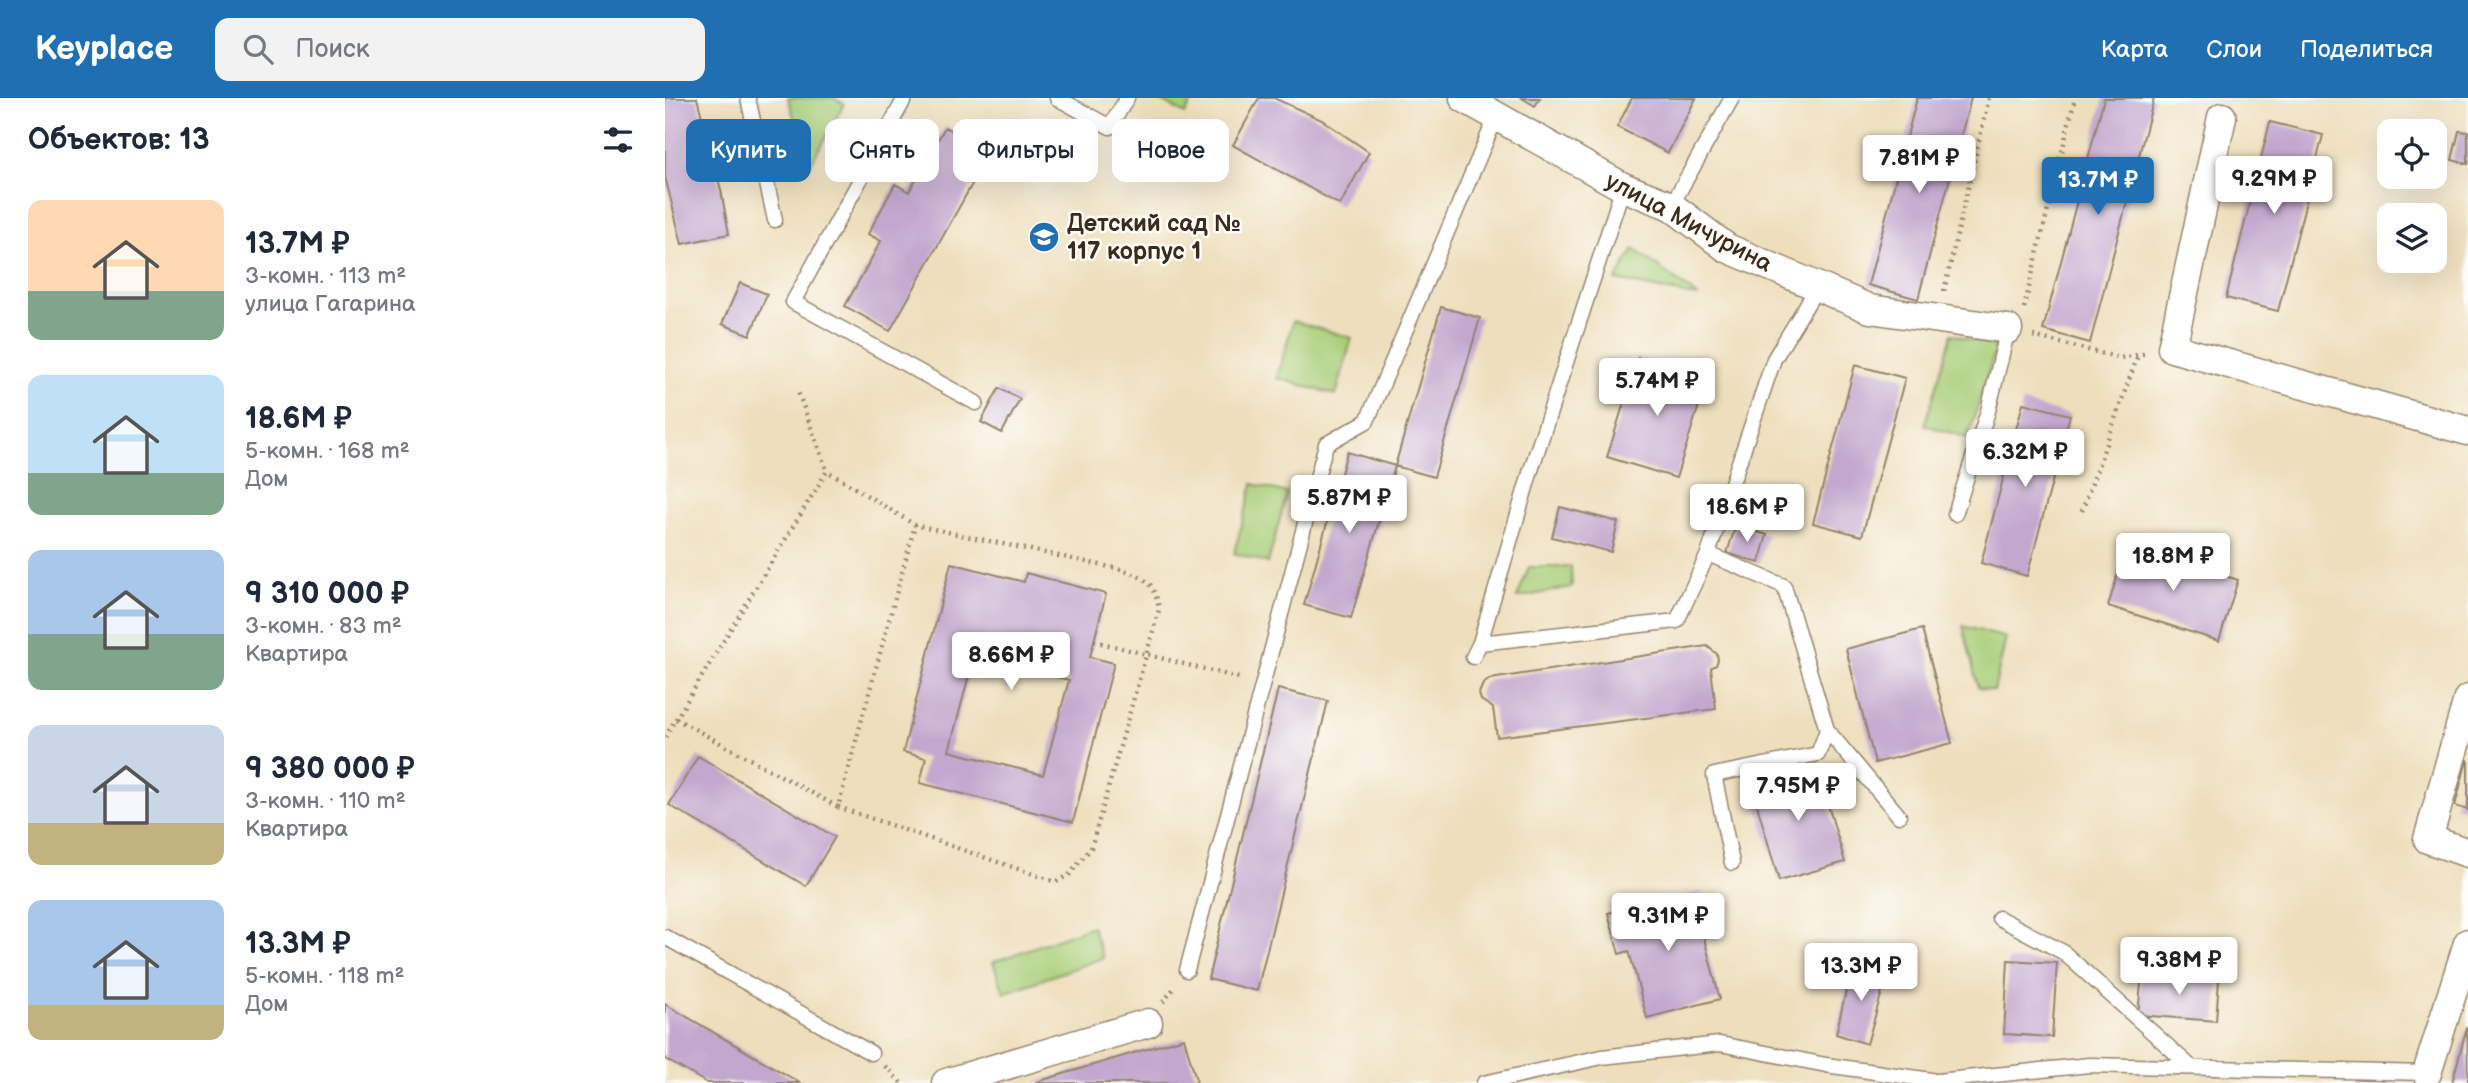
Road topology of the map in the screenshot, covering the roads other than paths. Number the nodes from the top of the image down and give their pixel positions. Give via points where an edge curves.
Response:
1 (748, 98) edge
2 (905, 98) edge
3 (1057, 98) edge
4 (1126, 98) edge
5 (1464, 98) edge
6 (1732, 98) edge
7 (1496, 117) junction
8 (2222, 117) dead end
9 (1623, 187) junction
10 (1671, 206) junction
11 (775, 220) dead end
12 (1818, 286) junction
13 (2013, 331) joint
14 (977, 403) dead end
15 (2468, 430) edge
16 (1955, 514) dead end
17 (1708, 554) junction
18 (1480, 643) junction
19 (1472, 657) dead end
20 (2468, 699) edge
21 (1827, 730) junction
22 (1899, 816) dead end
23 (2468, 853) edge
24 (1732, 863) dead end
25 (1999, 918) dead end
26 (665, 937) edge
27 (2468, 943) edge
28 (1187, 970) road end
29 (1149, 1023) road end
30 (871, 1053) dead end
31 (2191, 1067) junction
32 (2427, 1073) joint
33 (1939, 1081) junction
34 (946, 1083) edge
35 (1484, 1083) edge
36 (1919, 1083) edge

1 - 11 lane
2 - 14 lane via 793,302
3 - 4 lane via 1110,127
5 - 7 street, улица Мичурина
6 - 10 lane
7 - 9 street, улица Мичурина
7 - 28 lane via 1367,421 1326,444
8 - 15 street via 2172,348
9 - 10 street, улица Мичурина
9 - 18 lane
10 - 12 street, улица Мичурина via 1727,248
12 - 13 street, улица Мичурина via 1870,309
12 - 17 lane via 1774,359
13 - 16 lane
17 - 18 lane via 1677,621
17 - 21 lane via 1784,586
18 - 19 lane
20 - 23 street via 2428,839
21 - 22 lane
21 - 24 lane via 1818,754 1714,775
25 - 31 lane via 2063,952
26 - 30 lane
27 - 32 street
29 - 34 street
31 - 32 lane
31 - 33 lane via 2089,1065
33 - 35 lane via 1720,1044 1602,1057
33 - 36 lane

